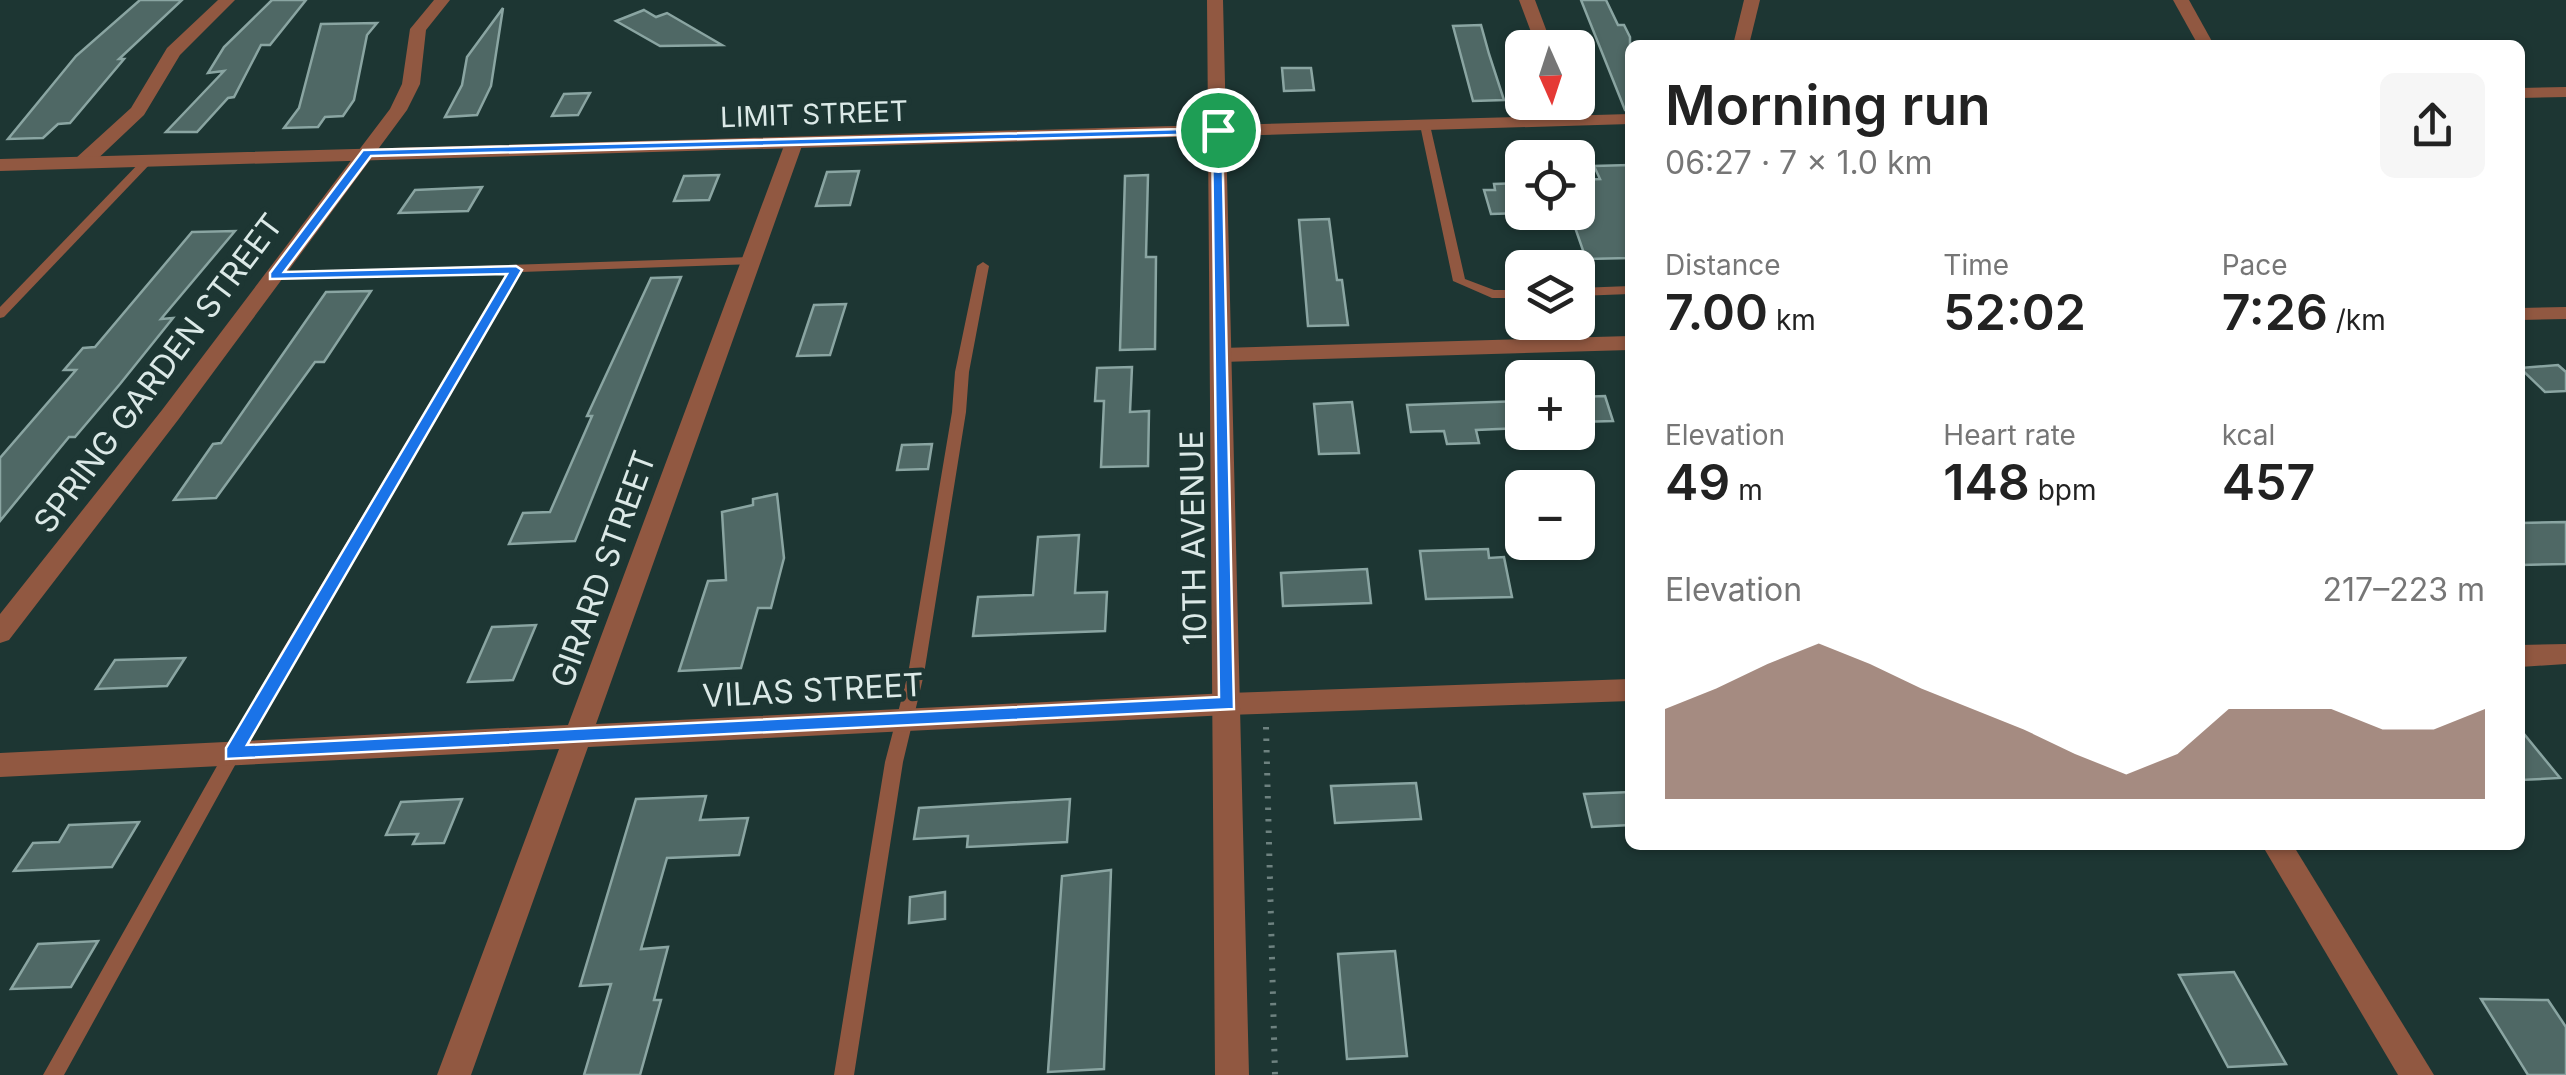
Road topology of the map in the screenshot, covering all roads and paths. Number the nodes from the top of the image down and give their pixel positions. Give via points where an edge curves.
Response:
1 (227, 0) edge
2 (442, 0) edge
3 (1214, 0) edge
4 (1527, 0) edge
5 (1752, 0) edge
6 (2181, 0) edge
7 (1538, 30) edge
8 (1742, 40) edge
9 (2203, 40) edge
10 (2566, 92) edge
11 (2525, 94) edge
12 (1595, 115) edge
13 (1505, 117) edge
14 (1625, 118) edge
15 (1425, 124) junction
16 (1218, 130) junction
17 (794, 143) junction
18 (367, 152) junction
19 (148, 160) junction
20 (84, 162) junction
21 (0, 165) edge
22 (751, 261) junction
23 (983, 266) dead end
24 (516, 270) junction
25 (274, 276) junction
26 (1625, 290) edge
27 (1595, 291) edge
28 (1505, 294) edge
29 (2566, 313) edge
30 (0, 314) edge
31 (2525, 314) edge
32 (1625, 342) edge
33 (1222, 356) junction
34 (0, 632) edge
35 (2566, 654) edge
36 (2525, 656) edge
37 (1625, 690) edge
38 (1228, 704) junction
39 (904, 720) junction
40 (1266, 727) dead end
41 (580, 736) junction
42 (233, 754) junction
43 (0, 765) edge
44 (2280, 850) edge
45 (53, 1075) edge
46 (454, 1075) edge
47 (844, 1075) edge
48 (1232, 1075) edge
49 (1275, 1075) edge
50 (2417, 1075) edge

1 - 20 street via 173,52 138,111
2 - 18 street, SPRING GARDEN STREET via 418,30 411,84
3 - 16 street, 10TH AVENUE
4 - 7 street
5 - 8 street
6 - 9 street
10 - 11 street
12 - 14 street, LIMIT STREET
13 - 15 street, LIMIT STREET
15 - 16 street, LIMIT STREET
15 - 28 lane via 1459,280
16 - 17 street, LIMIT STREET
16 - 33 street, 10TH AVENUE
17 - 18 street, LIMIT STREET
17 - 22 street, GIRARD STREET
18 - 19 street, LIMIT STREET
18 - 25 street, SPRING GARDEN STREET
19 - 20 street, LIMIT STREET
19 - 30 lane
20 - 21 street, LIMIT STREET
22 - 24 lane
22 - 41 street, GIRARD STREET
23 - 39 lane
24 - 25 lane
24 - 42 lane
25 - 34 street, SPRING GARDEN STREET
26 - 27 lane
29 - 31 street
32 - 33 street
33 - 38 street, 10TH AVENUE
35 - 36 street
37 - 38 street, VILAS STREET
38 - 39 street, VILAS STREET
38 - 48 street, 10TH AVENUE
39 - 41 street, VILAS STREET
39 - 47 lane
40 - 49 path
41 - 42 street, VILAS STREET
41 - 46 street, GIRARD STREET
42 - 43 street, VILAS STREET
42 - 45 lane
44 - 50 street

